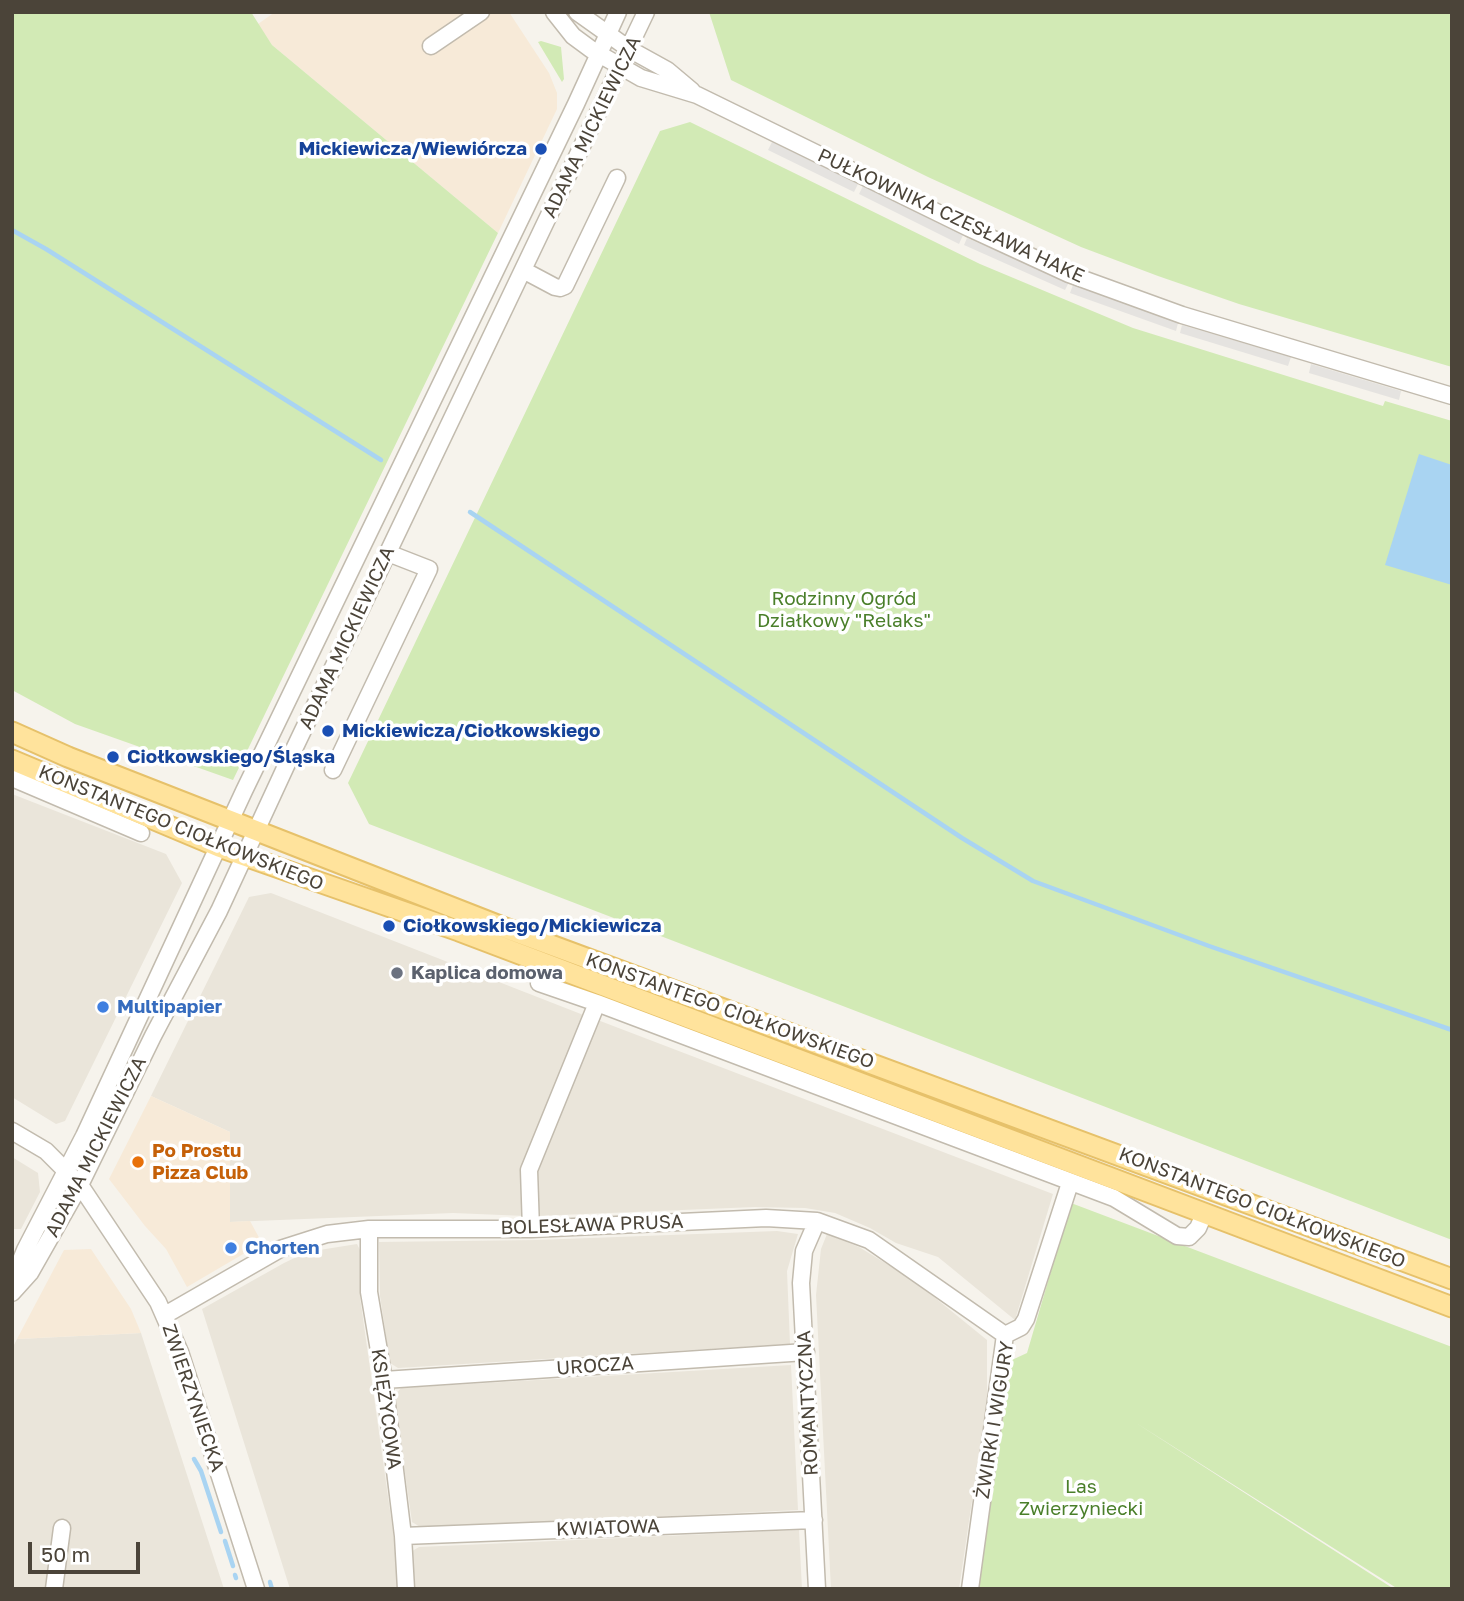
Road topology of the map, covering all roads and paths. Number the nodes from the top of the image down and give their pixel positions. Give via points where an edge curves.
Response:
1 (481, 12) edge
2 (554, 12) edge
3 (577, 12) edge
4 (618, 12) edge
5 (646, 12) edge
6 (608, 34) junction
7 (431, 46) dead end
8 (629, 49) junction
9 (598, 54) junction
10 (620, 67) junction
11 (696, 95) junction
12 (576, 104) junction
13 (597, 114) junction
14 (617, 178) dead end
15 (523, 270) junction
16 (1452, 396) edge
17 (388, 553) junction
18 (12, 732) edge
19 (261, 757) junction
20 (12, 760) edge
21 (286, 766) junction
22 (333, 770) dead end
23 (12, 778) edge
24 (161, 793) junction
25 (120, 815) junction
26 (231, 821) junction
27 (148, 827) junction
28 (256, 832) junction
29 (219, 847) junction
30 (245, 857) junction
31 (321, 857) junction
32 (310, 880) junction
33 (195, 901) junction
34 (219, 911) junction
35 (539, 983) dead end
36 (597, 1003) junction
37 (102, 1096) junction
38 (120, 1104) junction
39 (12, 1131) edge
40 (66, 1169) junction
41 (1070, 1183) junction
42 (80, 1185) junction
43 (1204, 1214) junction
44 (817, 1221) junction
45 (369, 1229) junction
46 (531, 1229) junction
47 (19, 1247) edge
48 (1452, 1279) edge
49 (12, 1282) edge
50 (12, 1293) edge
51 (1452, 1307) edge
52 (165, 1315) junction
53 (1005, 1335) junction
54 (806, 1352) junction
55 (384, 1380) junction
56 (814, 1520) junction
57 (62, 1528) dead end
58 (402, 1536) junction
59 (54, 1589) edge
60 (256, 1589) edge
61 (406, 1589) edge
62 (817, 1589) edge
63 (970, 1589) edge

1 - 7 street
2 - 9 street, PUŁKOWNIKA CZESŁAWA HAKE via 573,36
3 - 6 street, PUŁKOWNIKA CZESŁAWA HAKE
4 - 6 street, ADAMA MICKIEWICZA
5 - 8 street, ADAMA MICKIEWICZA
6 - 8 street, PUŁKOWNIKA CZESŁAWA HAKE
6 - 9 street, ADAMA MICKIEWICZA
8 - 10 street, ADAMA MICKIEWICZA
8 - 11 street, PUŁKOWNIKA CZESŁAWA HAKE via 667,70
9 - 10 street, PUŁKOWNIKA CZESŁAWA HAKE
9 - 12 street, ADAMA MICKIEWICZA
10 - 11 street, PUŁKOWNIKA CZESŁAWA HAKE
10 - 13 street, ADAMA MICKIEWICZA
11 - 16 street, PUŁKOWNIKA CZESŁAWA HAKE via 1069,274 1182,315
12 - 13 street
12 - 19 street, ADAMA MICKIEWICZA
13 - 15 street, ADAMA MICKIEWICZA
14 - 15 street via 565,286 555,287
15 - 17 street, ADAMA MICKIEWICZA
17 - 21 street, ADAMA MICKIEWICZA
17 - 22 street via 429,569
18 - 24 main road, KONSTANTEGO CIOŁKOWSKIEGO
19 - 21 street via 269,768
19 - 26 street, ADAMA MICKIEWICZA
20 - 25 main road, KONSTANTEGO CIOŁKOWSKIEGO
21 - 28 street, ADAMA MICKIEWICZA
23 - 25 street, KONSTANTEGO CIOŁKOWSKIEGO
24 - 26 main road, KONSTANTEGO CIOŁKOWSKIEGO
24 - 27 main road via 168,810
25 - 27 main road, KONSTANTEGO CIOŁKOWSKIEGO
26 - 28 main road, KONSTANTEGO CIOŁKOWSKIEGO
26 - 29 street, ADAMA MICKIEWICZA
27 - 29 main road, KONSTANTEGO CIOŁKOWSKIEGO
28 - 30 street, ADAMA MICKIEWICZA
28 - 31 main road, KONSTANTEGO CIOŁKOWSKIEGO
29 - 30 main road, KONSTANTEGO CIOŁKOWSKIEGO
29 - 33 street, ADAMA MICKIEWICZA
30 - 32 main road, KONSTANTEGO CIOŁKOWSKIEGO
30 - 34 street, ADAMA MICKIEWICZA
31 - 32 main road via 307,863
31 - 48 main road, KONSTANTEGO CIOŁKOWSKIEGO
32 - 43 main road, KONSTANTEGO CIOŁKOWSKIEGO via 459,930
33 - 34 street via 208,897
33 - 37 street, ADAMA MICKIEWICZA
34 - 38 street, ADAMA MICKIEWICZA
35 - 36 street
36 - 41 street
36 - 46 street via 529,1170
37 - 38 street via 109,1105
37 - 40 street, ADAMA MICKIEWICZA
38 - 42 street, ADAMA MICKIEWICZA
39 - 40 street, ZWIERZYNIECKA
40 - 42 street, ZWIERZYNIECKA
40 - 47 street, ADAMA MICKIEWICZA
41 - 43 street via 1114,1198 1177,1236 1189,1237
41 - 53 street, ŻWIRKI I WIGURY via 1026,1319
42 - 50 street, ADAMA MICKIEWICZA via 30,1273
42 - 52 street, ZWIERZYNIECKA
43 - 51 main road, KONSTANTEGO CIOŁKOWSKIEGO
44 - 46 street, BOLESŁAWA PRUSA via 766,1218
44 - 53 street, BOLESŁAWA PRUSA via 869,1240
44 - 54 street, ROMANTYCZNA via 804,1251 801,1283
45 - 46 street, BOLESŁAWA PRUSA
45 - 52 street, BOLESŁAWA PRUSA via 327,1234 280,1249
45 - 55 street, KSIĘŻYCOWA via 369,1292
47 - 49 street, ADAMA MICKIEWICZA
52 - 60 street, ZWIERZYNIECKA
53 - 63 street, ŻWIRKI I WIGURY
54 - 55 street, UROCZA
54 - 56 street, ROMANTYCZNA
55 - 58 street, KSIĘŻYCOWA
56 - 58 street, KWIATOWA
56 - 62 street, ROMANTYCZNA
57 - 59 street
58 - 61 street, KSIĘŻYCOWA

